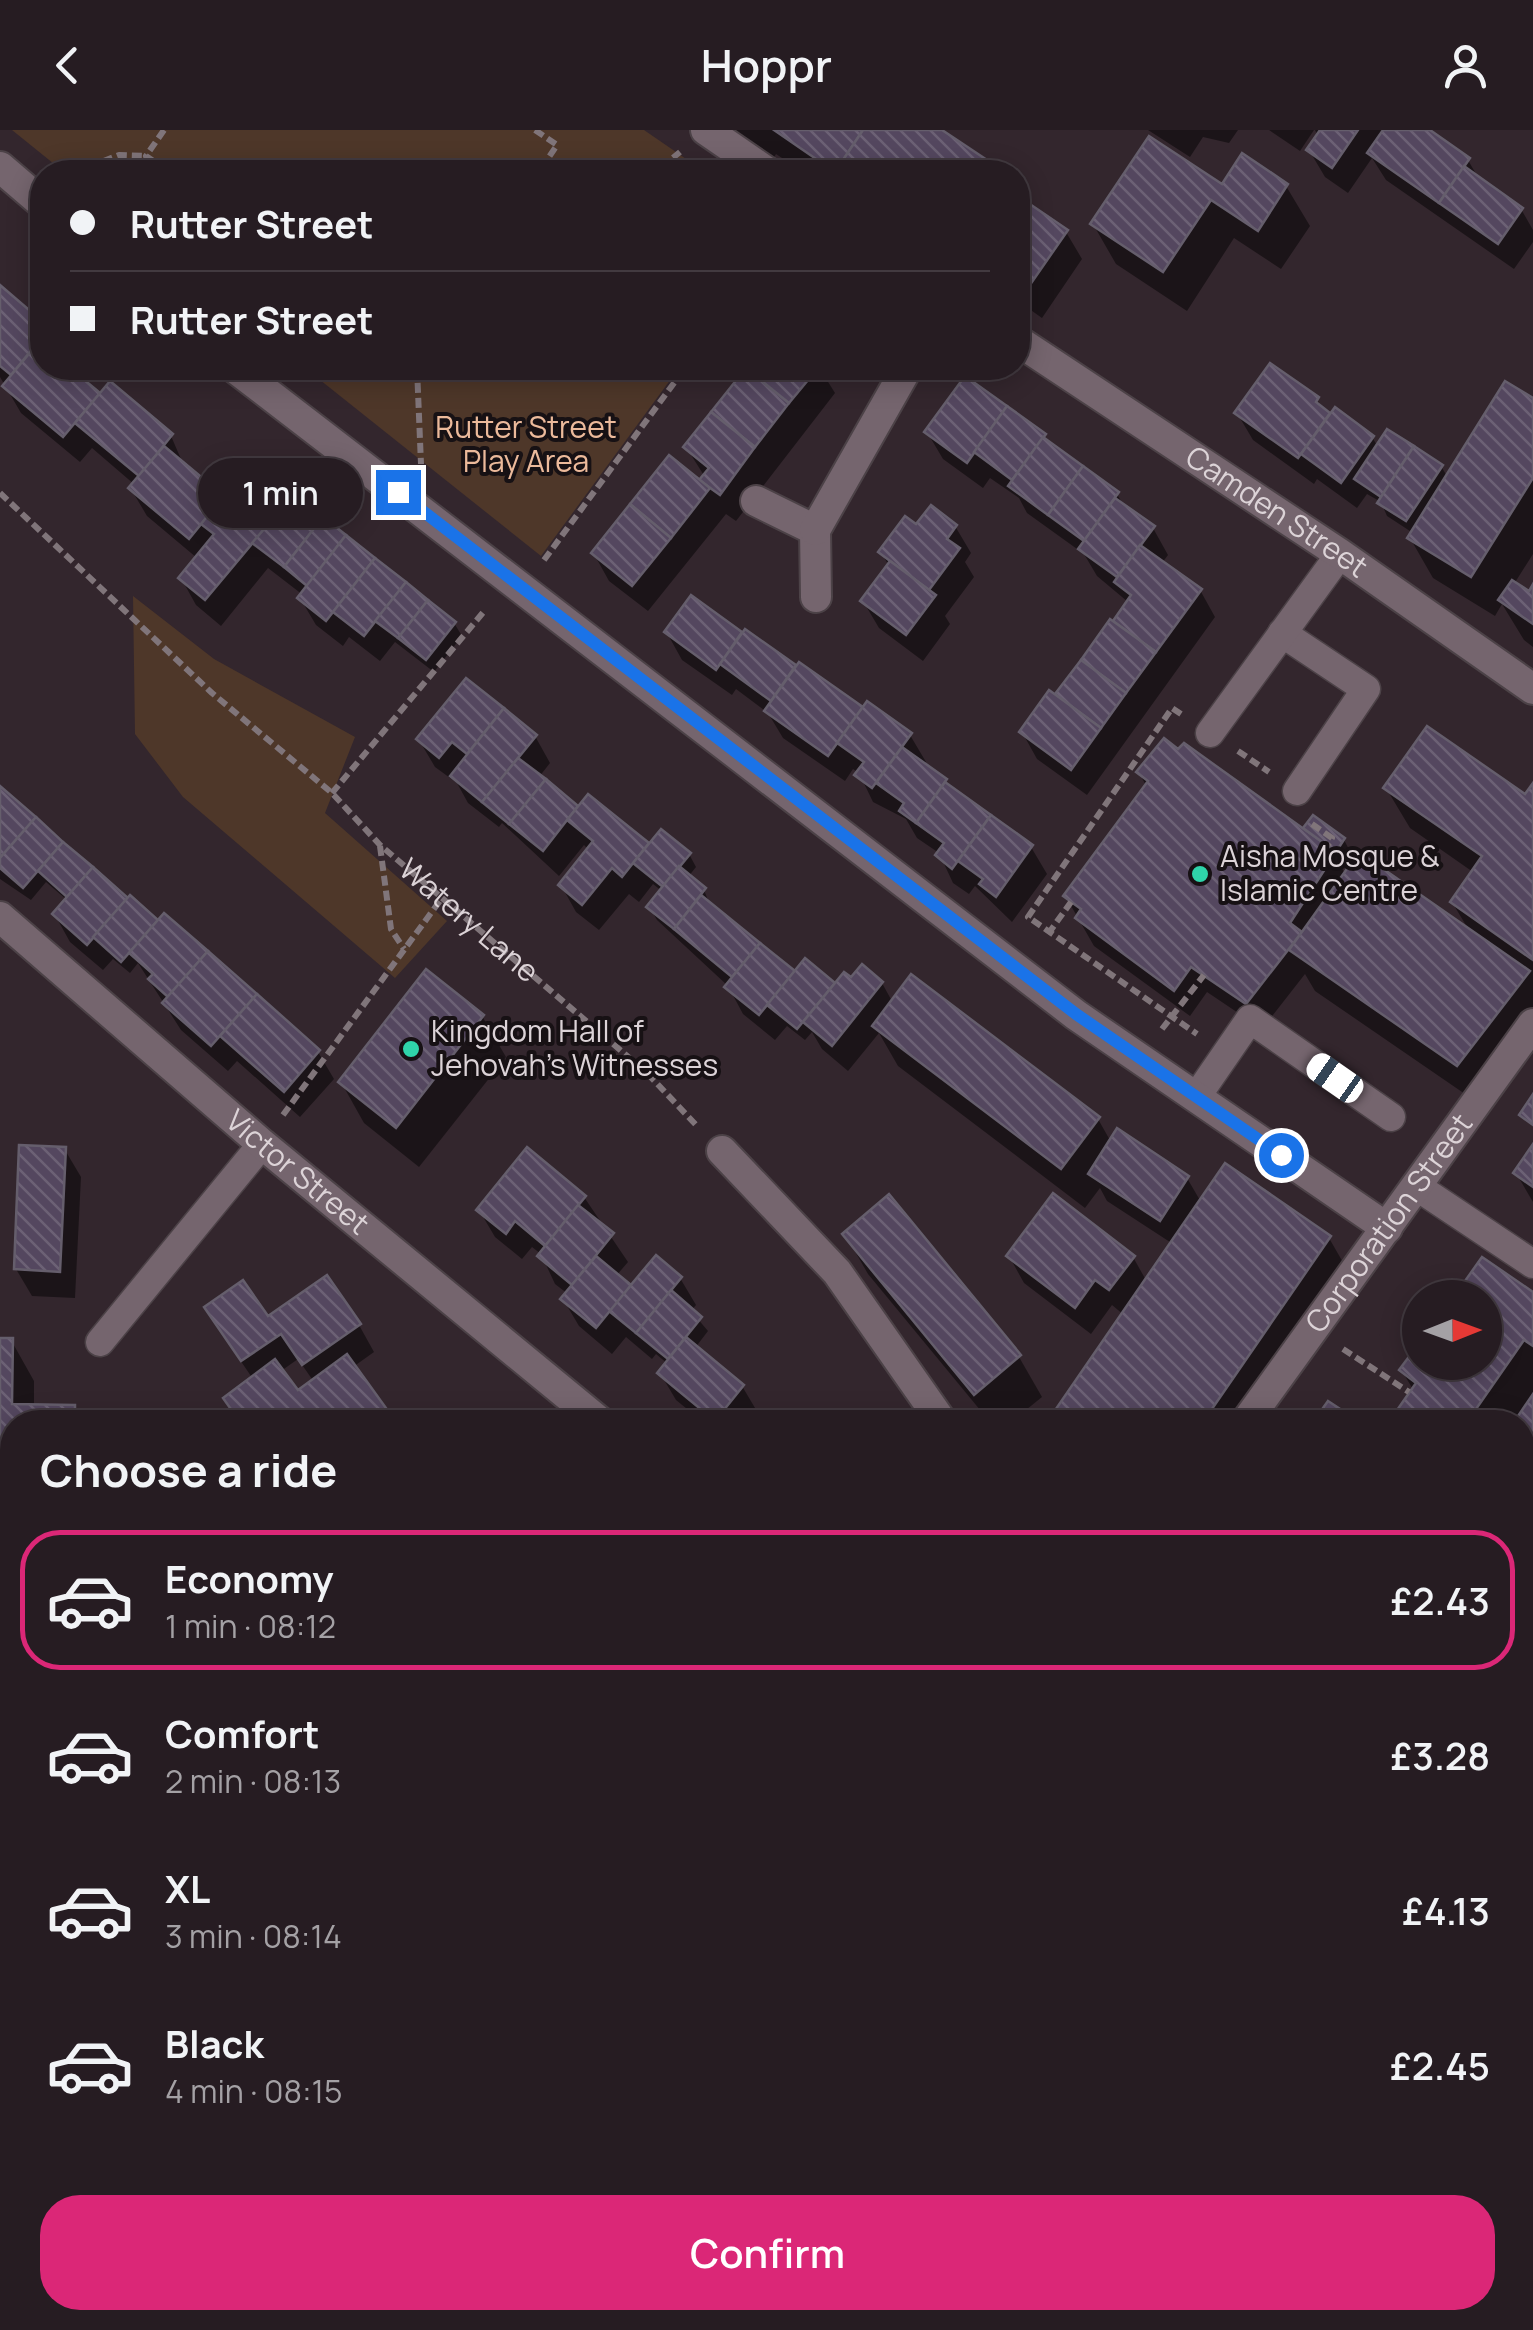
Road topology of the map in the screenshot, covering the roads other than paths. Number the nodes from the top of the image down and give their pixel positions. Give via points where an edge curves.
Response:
1 (706, 130) edge
2 (750, 160) edge
3 (0, 166) edge
4 (30, 192) edge
5 (1030, 349) edge
6 (251, 380) edge
7 (900, 380) edge
8 (756, 501) dead end
9 (814, 530) junction
10 (1340, 554) junction
11 (816, 597) dead end
12 (1282, 633) junction
13 (1533, 689) edge
14 (1210, 733) dead end
15 (1296, 791) dead end
16 (0, 917) edge
17 (1533, 1024) edge
18 (1197, 1096) junction
19 (1392, 1117) dead end
20 (262, 1144) junction
21 (722, 1151) road end
22 (1416, 1186) junction
23 (1386, 1228) junction
24 (1533, 1264) edge
25 (100, 1342) dead end
26 (585, 1410) edge
27 (934, 1410) edge
28 (1255, 1410) edge

1 - 2 street
3 - 4 street
5 - 10 street, Camden Street
6 - 18 street via 1020,971
7 - 9 street
8 - 9 street
9 - 11 street
10 - 12 lane
10 - 13 street, Camden Street
12 - 14 lane
12 - 15 lane via 1366,689
16 - 20 street, Victor Street
17 - 22 street, Corporation Street
18 - 19 lane via 1250,1019
18 - 23 street
20 - 25 lane
20 - 26 street, Victor Street
21 - 27 street via 838,1272
22 - 23 street, Corporation Street
22 - 24 lane
23 - 28 street, Corporation Street

